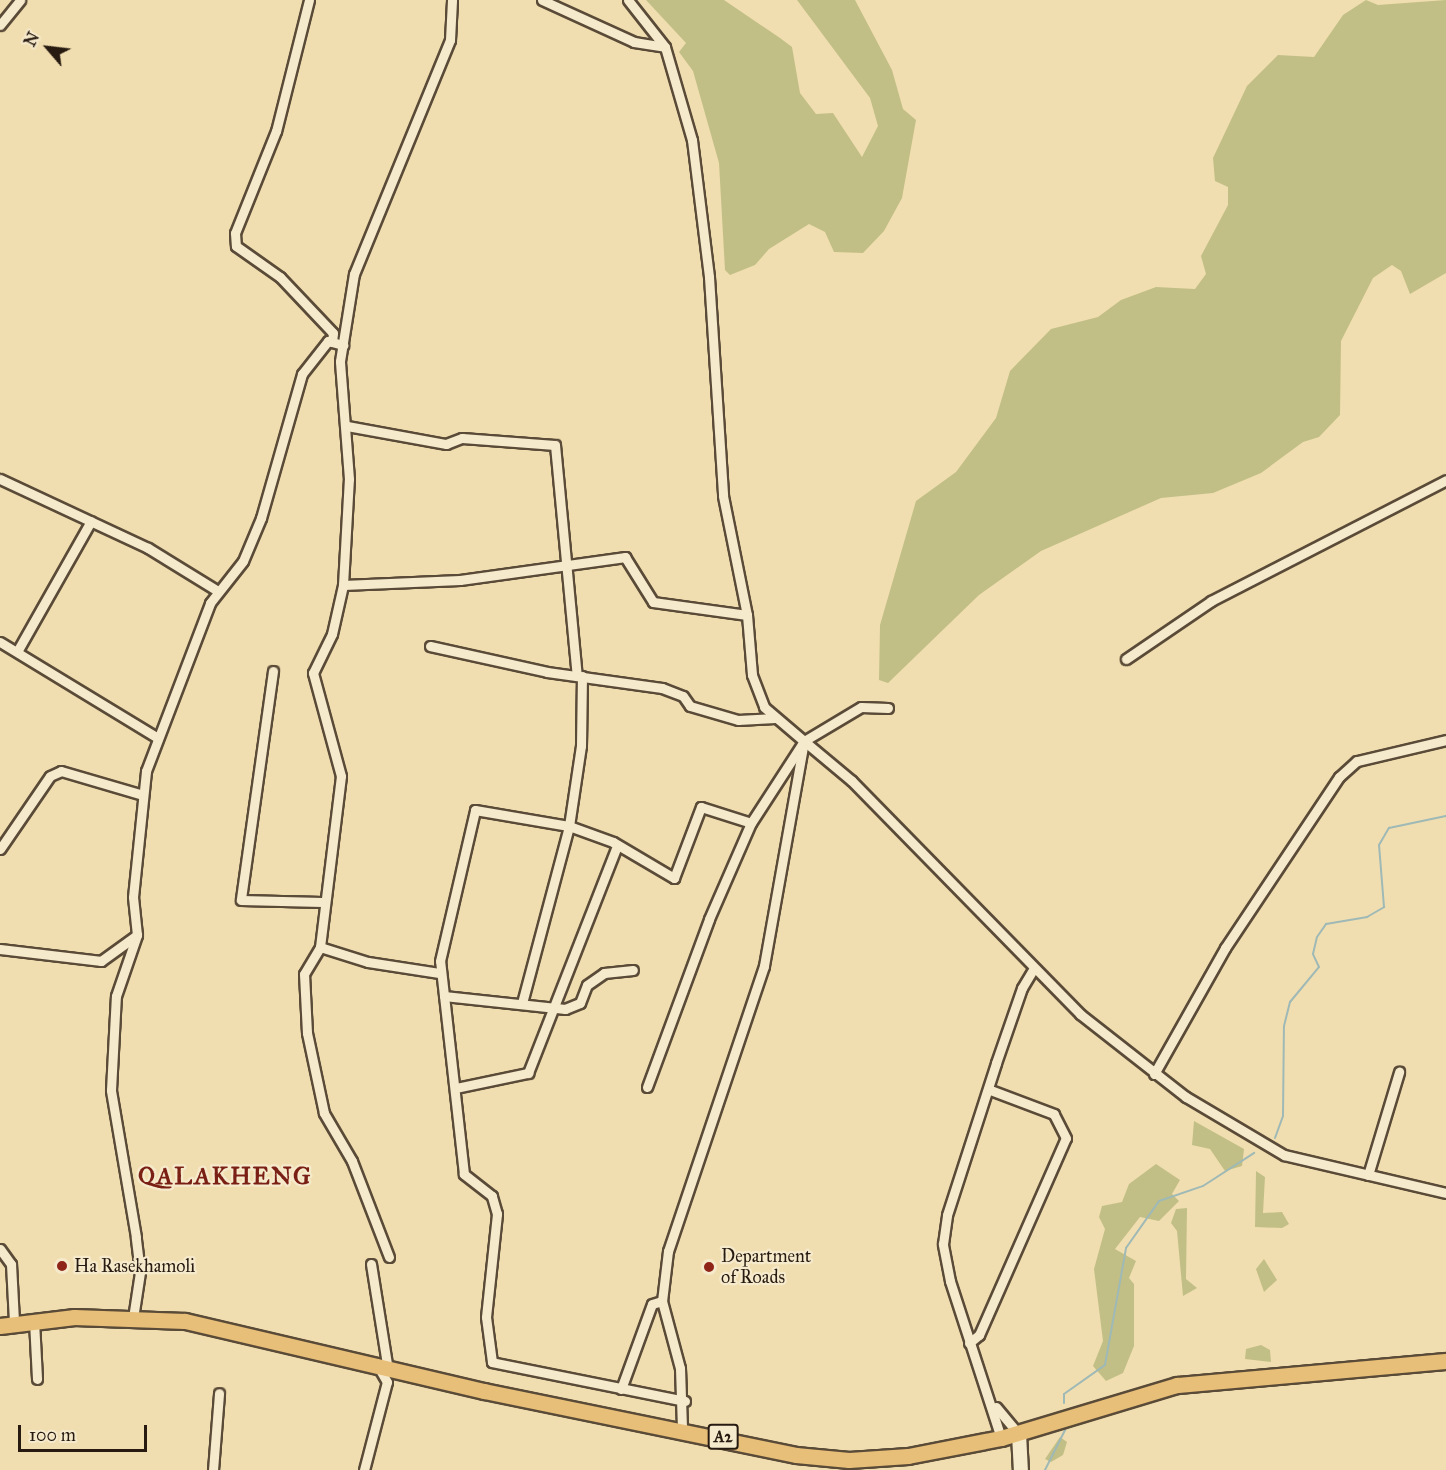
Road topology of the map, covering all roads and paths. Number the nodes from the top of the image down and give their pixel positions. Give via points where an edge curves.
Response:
1 (20, 0) edge
2 (309, 0) edge
3 (542, 0) edge
4 (628, 0) edge
5 (449, 2) edge
6 (0, 24) edge
7 (666, 47) junction
8 (332, 342) junction
9 (343, 345) junction
10 (346, 426) junction
11 (0, 479) edge
12 (1446, 480) edge
13 (91, 521) junction
14 (564, 567) junction
15 (343, 585) junction
16 (218, 591) junction
17 (747, 615) junction
18 (0, 642) edge
19 (430, 646) dead end
20 (18, 650) junction
21 (1126, 659) dead end
22 (273, 672) dead end
23 (579, 676) junction
24 (888, 708) dead end
25 (775, 718) junction
26 (158, 738) junction
27 (1446, 740) edge
28 (804, 741) junction
29 (143, 795) junction
30 (751, 823) junction
31 (569, 826) junction
32 (617, 846) junction
33 (0, 849) edge
34 (322, 902) junction
35 (137, 935) junction
36 (320, 947) junction
37 (0, 949) edge
38 (1034, 968) junction
39 (633, 970) dead end
40 (439, 973) junction
41 (444, 996) junction
42 (522, 1002) junction
43 (554, 1008) junction
44 (1399, 1072) dead end
45 (1154, 1074) junction
46 (647, 1087) dead end
47 (456, 1088) junction
48 (990, 1090) junction
49 (1368, 1175) junction
50 (1446, 1193) edge
51 (0, 1249) edge
52 (389, 1257) dead end
53 (371, 1264) dead end
54 (662, 1301) junction
55 (133, 1318) junction
56 (34, 1321) junction
57 (7, 1324) edge
58 (969, 1343) junction
59 (1446, 1361) edge
60 (382, 1364) junction
61 (37, 1379) dead end
62 (621, 1389) junction
63 (219, 1393) dead end
64 (685, 1401) junction
65 (994, 1405) junction
66 (682, 1427) junction
67 (1019, 1434) junction
68 (1001, 1438) junction
69 (1020, 1466) edge
70 (213, 1470) edge
71 (364, 1470) edge

1 - 6 street
2 - 8 street via 276,130 235,233 236,246 280,277 333,333
3 - 7 street via 634,42
4 - 7 street
5 - 9 street via 450,40 395,165 354,274
7 - 17 street via 692,140 709,278 723,496
8 - 9 street
8 - 16 street via 302,374 261,518 243,561
9 - 10 street via 340,390
10 - 14 street via 446,444 462,438 555,445
10 - 15 street
11 - 13 street via 76,518
12 - 21 street via 1221,596
13 - 16 street via 179,565
13 - 20 street
14 - 15 street via 460,580
14 - 17 street via 625,557 653,602
14 - 23 street
15 - 34 street via 332,634 313,673 341,776
16 - 26 street
17 - 25 street via 752,675 764,707
18 - 20 street
19 - 23 street
20 - 26 street
22 - 34 street via 241,900
23 - 25 street via 662,688 683,696 690,706 738,720
23 - 31 street via 581,746
24 - 28 street via 861,707
25 - 28 street
26 - 29 street
27 - 45 street via 1357,761 1339,777 1225,948
28 - 30 street
28 - 38 street via 852,781
28 - 54 street via 764,966 668,1251
29 - 33 street via 61,771 50,776
29 - 35 street via 133,897
30 - 32 street via 701,807 674,878
30 - 46 street via 709,919
31 - 32 street
31 - 40 street via 475,810
31 - 42 street
32 - 43 street
34 - 36 street
35 - 37 street via 101,961
35 - 55 street via 116,996 111,1090 140,1272
36 - 40 street via 369,962
36 - 52 street via 304,974 316,1081 324,1113 352,1161
38 - 45 street
38 - 48 street via 1022,988
39 - 43 street via 604,973 587,985 580,1003
40 - 41 street
41 - 42 street
41 - 47 street
42 - 43 street
43 - 47 street via 528,1072
44 - 49 street
45 - 49 street via 1284,1155
47 - 62 street via 464,1174 492,1196 497,1214 486,1317 492,1362
48 - 58 street via 947,1215 943,1244
48 - 58 street via 1054,1114 1066,1138 979,1335
49 - 50 street
51 - 57 street via 10,1264
53 - 60 street
54 - 62 street via 652,1305
54 - 64 street
55 - 56 main road, A2
55 - 60 main road, A2 via 196,1323
56 - 57 main road, A2
56 - 61 street
58 - 65 street
59 - 67 main road, A2 via 1177,1385
60 - 66 main road, A2 via 484,1390
60 - 71 street via 387,1382
62 - 64 street
63 - 70 street
64 - 66 street
65 - 67 street
65 - 68 street
66 - 68 main road, A2 via 796,1455 849,1460 908,1456
67 - 68 main road, A2
67 - 69 main road
68 - 69 main road

